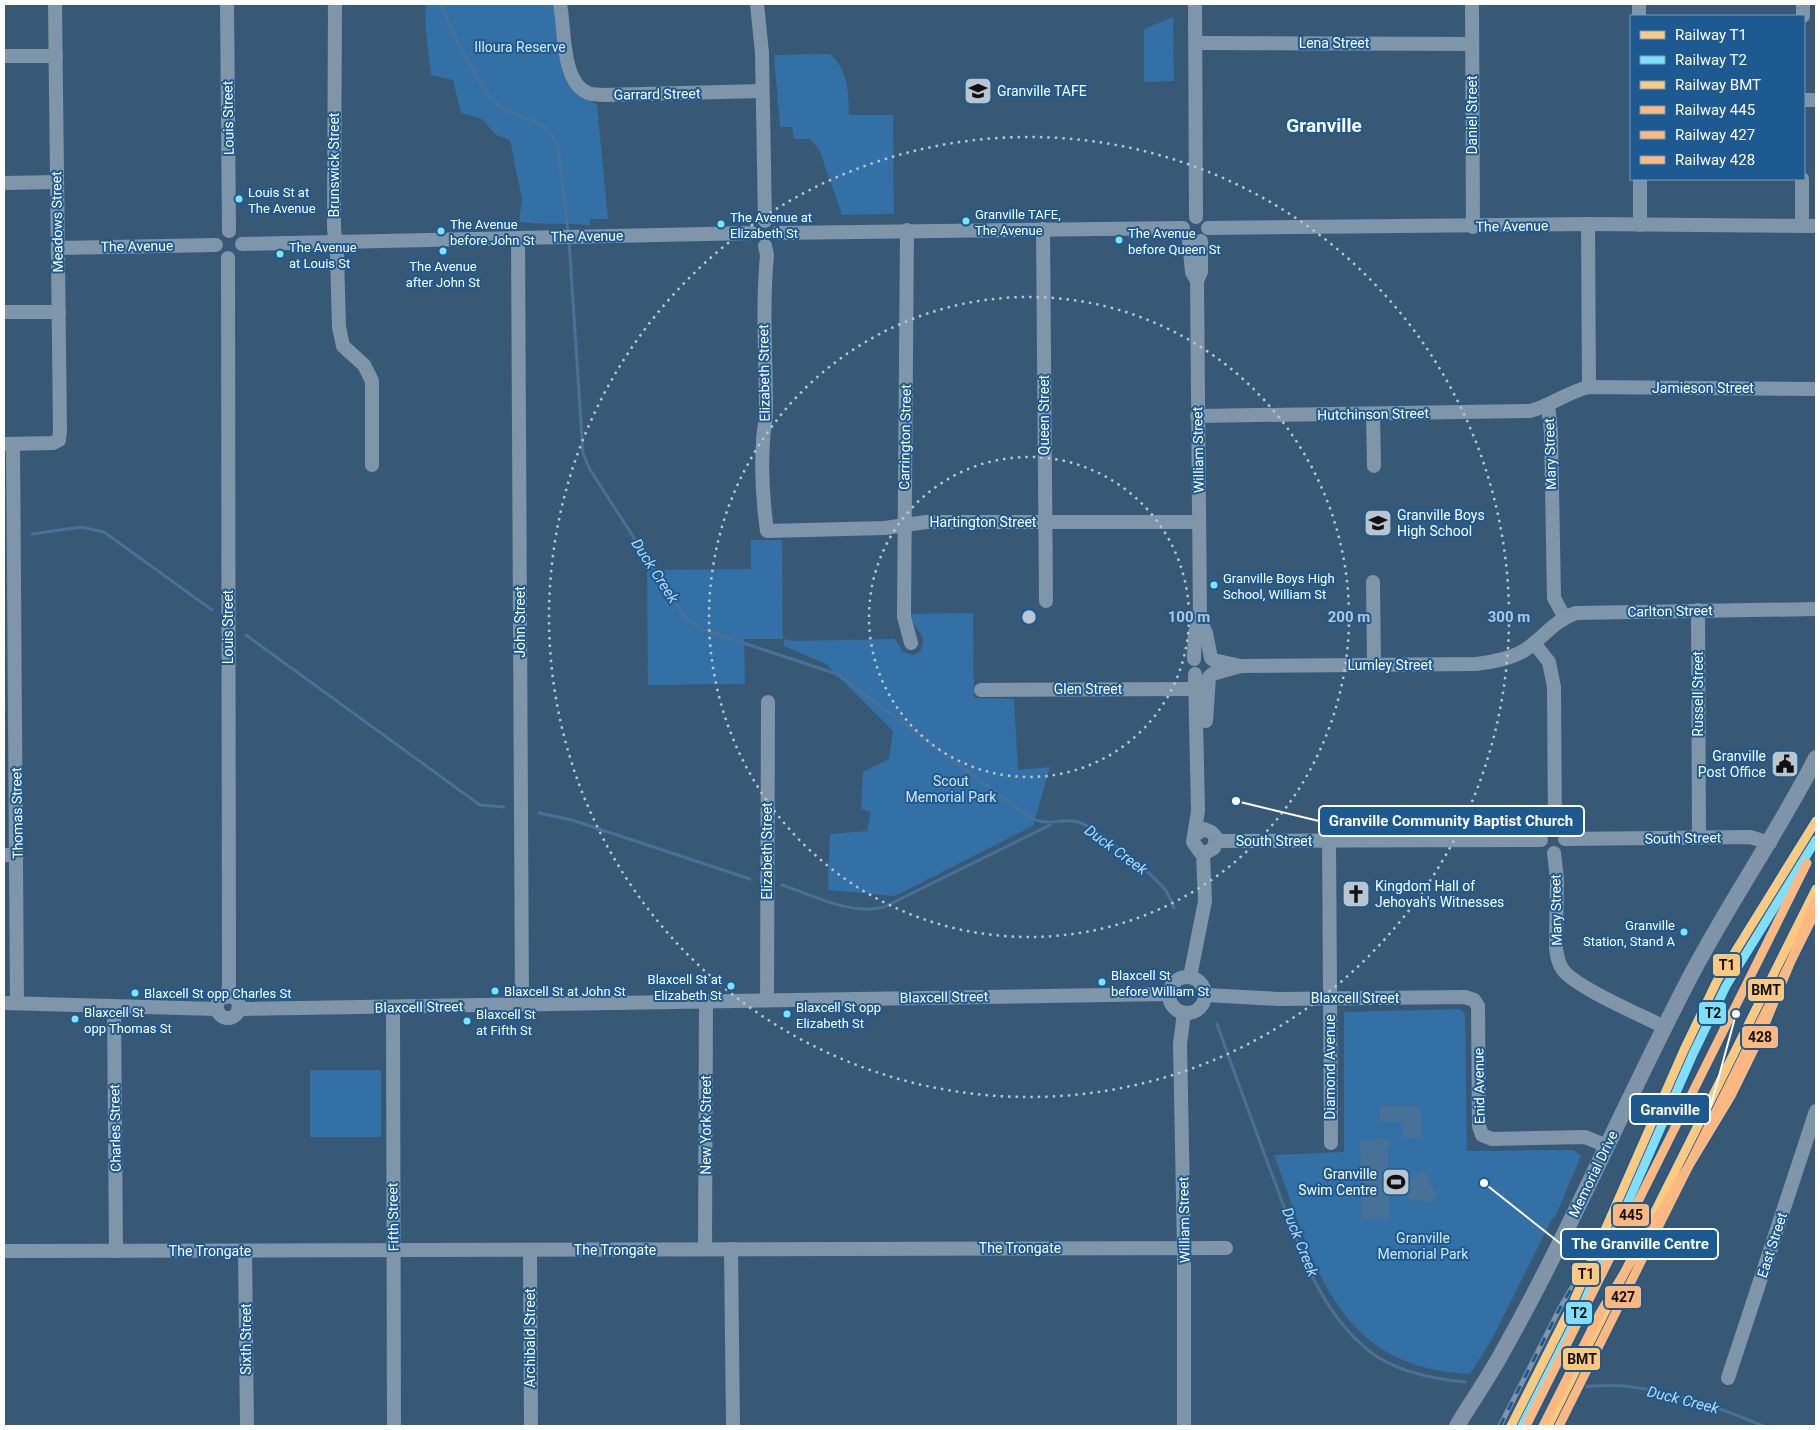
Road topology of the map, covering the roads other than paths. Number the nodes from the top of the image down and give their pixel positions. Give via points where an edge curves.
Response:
1 (55, 4) edge
2 (227, 4) edge
3 (334, 4) edge
4 (560, 4) edge
5 (757, 4) edge
6 (1195, 4) edge
7 (1472, 4) edge
8 (1196, 42) junction
9 (1472, 44) junction
10 (4, 56) edge
11 (56, 56) junction
12 (762, 91) junction
13 (1640, 180) edge
14 (1802, 180) edge
15 (57, 182) junction
16 (4, 183) edge
17 (765, 221) junction
18 (1588, 224) junction
19 (1640, 226) junction
20 (1802, 226) junction
21 (1816, 226) edge
22 (1473, 227) junction
23 (1043, 229) junction
24 (907, 230) junction
25 (228, 232) junction
26 (752, 233) junction
27 (777, 233) junction
28 (1195, 234) junction
29 (518, 238) junction
30 (336, 243) junction
31 (242, 244) junction
32 (216, 245) junction
33 (765, 246) junction
34 (58, 248) junction
35 (228, 258) junction
36 (4, 312) edge
37 (59, 312) junction
38 (1589, 388) junction
39 (1816, 389) edge
40 (1548, 405) junction
41 (1373, 414) junction
42 (1197, 416) junction
43 (8, 444) edge
44 (372, 465) dead end
45 (1374, 466) dead end
46 (1044, 522) junction
47 (1199, 522) junction
48 (904, 525) junction
49 (767, 531) joint
50 (1373, 582) dead end
51 (1046, 601) dead end
52 (1816, 609) edge
53 (1698, 610) junction
54 (1565, 618) junction
55 (1200, 620) junction
56 (10, 642) edge
57 (911, 643) dead end
58 (1534, 643) junction
59 (1374, 664) junction
60 (1208, 668) junction
61 (1194, 689) junction
62 (981, 690) dead end
63 (768, 702) dead end
64 (10, 724) edge
65 (1816, 758) edge
66 (1555, 829) junction
67 (1195, 835) junction
68 (1214, 836) junction
69 (1699, 838) junction
70 (1541, 840) junction
71 (1565, 840) junction
72 (1329, 841) junction
73 (1770, 843) junction
74 (1203, 852) junction
75 (1554, 853) junction
76 (10, 855) edge
77 (1190, 977) junction
78 (1169, 994) junction
79 (1206, 995) junction
80 (227, 997) junction
81 (1330, 997) junction
82 (767, 999) junction
83 (1474, 1000) joint
84 (706, 1001) junction
85 (10, 1003) edge
86 (522, 1005) junction
87 (114, 1006) junction
88 (392, 1007) junction
89 (217, 1009) junction
90 (238, 1009) junction
91 (1184, 1013) junction
92 (1664, 1027) junction
93 (1816, 1111) edge
94 (1331, 1143) dead end
95 (1607, 1146) junction
96 (1184, 1248) junction
97 (1226, 1248) dead end
98 (705, 1249) junction
99 (731, 1249) junction
100 (394, 1250) junction
101 (530, 1250) junction
102 (4, 1251) edge
103 (116, 1251) junction
104 (245, 1251) junction
105 (1728, 1378) dead end
106 (247, 1426) edge
107 (394, 1426) edge
108 (531, 1426) edge
109 (733, 1426) edge
110 (1184, 1426) edge
111 (1457, 1426) edge

1 - 11 street, Meadows Street
2 - 25 street, Louis Street
3 - 30 street, Brunswick Street
4 - 12 street, Garrard Street via 568,66 579,86 588,93
5 - 12 street
6 - 8 street
7 - 9 street, Daniel Street
8 - 9 street, Lena Street
8 - 28 street via 1196,217 1186,221
9 - 22 street, Daniel Street
10 - 11 street
11 - 15 street, Meadows Street
12 - 17 street
13 - 19 street
14 - 20 street
15 - 16 street
15 - 34 street, Meadows Street
17 - 26 street via 757,224
17 - 27 street via 774,226
18 - 19 street, The Avenue
18 - 22 street, The Avenue
18 - 38 street
19 - 20 street, The Avenue
20 - 21 street, The Avenue
22 - 28 street, The Avenue
23 - 24 street, The Avenue
23 - 28 street, The Avenue
23 - 46 street, Queen Street
24 - 27 street, The Avenue
24 - 48 street, Carrington Street
25 - 31 street via 236,234
25 - 32 street via 218,237
26 - 29 street, The Avenue
26 - 33 street via 757,244
27 - 33 street via 772,244
28 - 42 street, William Street via 1192,272 1197,281
29 - 30 street, The Avenue
29 - 86 street, John Street
30 - 31 street, The Avenue
30 - 44 street, Brunswick Street via 339,327 343,346 364,365 372,381
31 - 35 street via 236,256
32 - 34 street, The Avenue
32 - 35 street via 221,255
33 - 49 street, Elizabeth Street via 766,418 762,441
34 - 37 street, Meadows Street
35 - 80 street, Louis Street
36 - 37 street
37 - 43 street, Meadows Street via 59,440 53,444
38 - 39 street, Jamieson Street
38 - 40 street, Mary Street
40 - 41 street, Hutchinson Street via 1530,411
40 - 54 street, Mary Street via 1554,598
41 - 42 street, Hutchinson Street
41 - 45 street
42 - 47 street, William Street
43 - 56 street, Thomas Street
46 - 47 street, Hartington Street
46 - 48 street, Hartington Street via 926,522
46 - 51 street, Queen Street
47 - 55 street, William Street
48 - 49 street, Hartington Street
48 - 57 street, Carrington Street via 904,617
50 - 59 street
52 - 53 street, Carlton Street
53 - 54 street, Carlton Street via 1582,612
53 - 69 street, Russell Street
54 - 58 street, Carlton Street
55 - 60 street, William Street via 1206,633
55 - 60 street, William Street via 1195,633 1192,666
56 - 64 street, Thomas Street
58 - 59 street, Lumley Street via 1514,656 1476,664
58 - 66 street via 1549,662 1554,688
59 - 60 street, Lumley Street
60 - 61 street, William Street
60 - 68 street, William Street via 1207,811
61 - 62 street, Glen Street
61 - 67 street, William Street via 1198,724
63 - 82 street, Elizabeth Street
64 - 76 street, Thomas Street
65 - 73 main road, Memorial Drive
66 - 70 street via 1547,830
66 - 71 street via 1562,832
67 - 68 street via 1200,830
67 - 74 street via 1194,846
68 - 72 street, South Street
68 - 74 street via 1211,851
69 - 71 street, South Street
69 - 73 street, South Street via 1750,838
70 - 72 street, South Street
70 - 75 street via 1545,850
71 - 75 street via 1562,848
72 - 81 street, Diamond Avenue
73 - 92 main road, Memorial Drive via 1704,951
74 - 77 street via 1205,901
75 - 92 street, Mary Street via 1556,948 1562,969 1579,983
76 - 85 street, Thomas Street
77 - 78 street via 1175,982
77 - 79 street via 1200,982
78 - 82 street, Blaxcell Street
78 - 91 street via 1173,1007
79 - 81 street, Blaxcell Street via 1279,999
79 - 91 street via 1199,1009
80 - 89 street via 218,1002
80 - 90 street via 236,1000
81 - 83 street, Blaxcell Street via 1465,997
81 - 94 street, Diamond Avenue
82 - 84 street, Blaxcell Street
83 - 95 street, Enid Avenue via 1478,1006 1482,1135 1492,1139 1585,1137
84 - 86 street, Blaxcell Street
84 - 98 street, New York Street
85 - 87 street
86 - 88 street, Blaxcell Street
87 - 89 street
87 - 103 street, Charles Street
88 - 90 street, Blaxcell Street
88 - 100 street, Fifth Street
89 - 90 street via 223,1017 230,1018
91 - 96 street, William Street via 1180,1053
92 - 95 main road, Memorial Drive
93 - 105 street, East Street
95 - 111 main road, Memorial Drive via 1510,1338
96 - 97 street, The Trongate
96 - 99 street, The Trongate
96 - 110 street, William Street
98 - 99 street, The Trongate
98 - 101 street, The Trongate
99 - 109 street
100 - 101 street, The Trongate
100 - 104 street, The Trongate
100 - 107 street, Fifth Street
101 - 108 street, Archibald Street
102 - 103 street, The Trongate
103 - 104 street, The Trongate
104 - 106 street, Sixth Street

